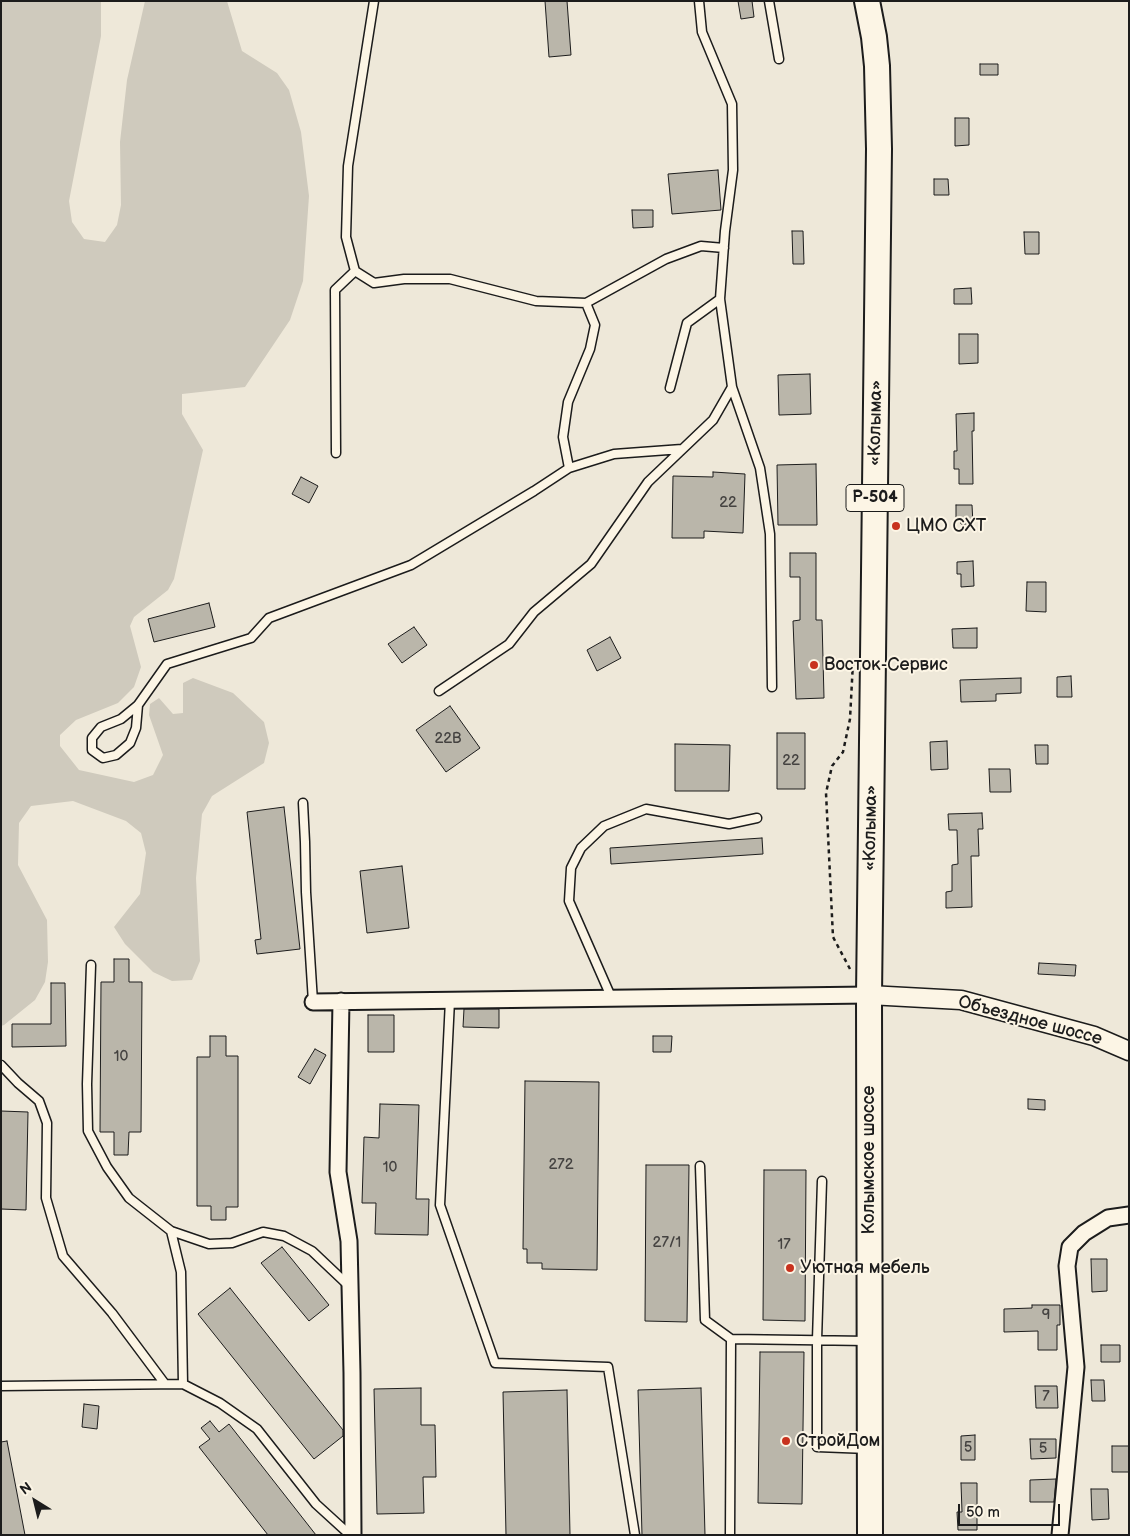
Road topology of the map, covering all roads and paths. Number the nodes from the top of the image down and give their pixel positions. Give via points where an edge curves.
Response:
1 (374, 1) edge
2 (699, 1) edge
3 (769, 1) edge
4 (867, 1) edge
5 (779, 60) dead end
6 (724, 248) junction
7 (355, 271) junction
8 (720, 299) junction
9 (586, 303) junction
10 (732, 387) junction
11 (670, 388) dead end
12 (682, 449) junction
13 (336, 453) dead end
14 (569, 468) junction
15 (853, 662) dead end
16 (772, 686) dead end
17 (439, 691) dead end
18 (138, 705) junction
19 (303, 803) dead end
20 (757, 818) dead end
21 (91, 965) dead end
22 (862, 995) junction
23 (612, 999) junction
24 (450, 1000) junction
25 (341, 1001) junction
26 (313, 1002) joint
27 (1129, 1052) edge
28 (1, 1064) edge
29 (700, 1166) dead end
30 (822, 1181) dead end
31 (1129, 1215) edge
32 (171, 1230) junction
33 (350, 1287) junction
34 (731, 1339) junction
35 (817, 1340) junction
36 (870, 1341) junction
37 (166, 1384) junction
38 (184, 1384) junction
39 (1, 1386) edge
40 (870, 1449) junction
41 (352, 1535) edge
42 (635, 1535) edge
43 (730, 1535) edge
44 (870, 1535) edge
45 (1060, 1535) edge

1 - 7 lane via 348,166 346,237
2 - 6 lane via 702,32 732,104 733,170
3 - 5 lane
4 - 22 highway, «Колыма» / Р-504 via 877,66 879,140
6 - 8 lane
6 - 9 lane via 701,246 666,259
7 - 9 lane via 374,283 450,279 536,301
7 - 13 lane via 335,290
8 - 10 lane
8 - 11 lane via 687,323
9 - 14 lane via 595,325 590,349 568,402 564,438
10 - 12 lane via 713,420
10 - 16 lane via 760,468 770,534
12 - 14 lane via 614,454
12 - 17 lane via 648,482 591,564 534,612 509,644
14 - 18 lane via 410,565 269,618 251,638 166,664
15 - 22 path via 849,727 843,752 832,766 826,793 833,937
18 - 18 lane via 136,728 130,743 116,755 103,758 92,750 92,738 101,727 121,719
19 - 26 lane
20 - 23 lane via 729,824 646,809 604,826 580,848 571,868 569,901
21 - 32 lane via 86,1084 88,1131 107,1168 129,1198
22 - 23 street
22 - 27 street, Объездное шоссе via 961,1000 1094,1036
22 - 36 highway, Колымское шоссе
23 - 24 street
24 - 25 street
24 - 42 lane via 440,1205 495,1363 608,1367
25 - 26 street
25 - 33 street via 338,1172 349,1241
28 - 37 lane via 39,1101 47,1123 46,1198 63,1256
29 - 34 lane via 705,1320
30 - 35 lane
31 - 45 street via 1108,1218 1084,1233 1070,1247 1067,1266 1076,1367
32 - 33 lane via 209,1244 232,1243 263,1232 284,1236 312,1251
32 - 38 lane via 181,1272
33 - 41 street
34 - 35 lane
34 - 43 lane
35 - 36 lane
35 - 40 lane via 817,1446
36 - 40 highway, Колымское шоссе
37 - 38 lane
37 - 39 lane
38 - 41 lane via 220,1403 257,1429 316,1504
40 - 44 highway, Колымское шоссе

